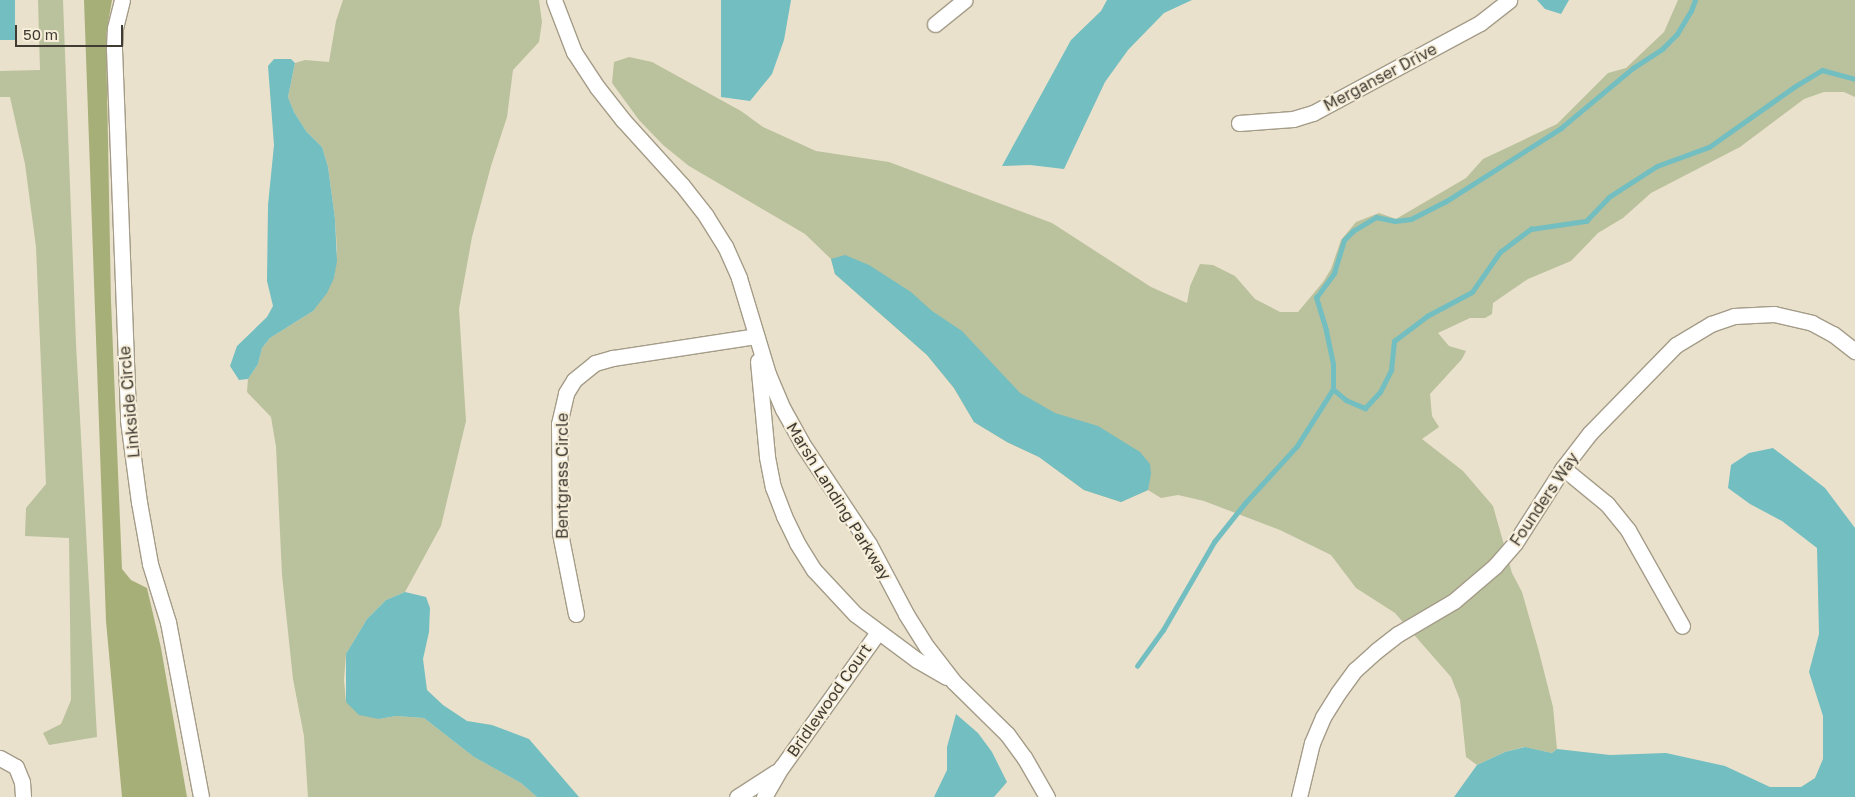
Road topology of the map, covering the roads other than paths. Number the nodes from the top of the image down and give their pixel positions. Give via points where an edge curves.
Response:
1 (122, 0) edge
2 (554, 0) edge
3 (965, 0) edge
4 (1509, 0) edge
5 (935, 24) dead end
6 (1239, 123) dead end
7 (756, 336) junction
8 (1855, 351) edge
9 (1563, 468) junction
10 (576, 614) dead end
11 (1682, 626) dead end
12 (878, 632) junction
13 (954, 682) junction
14 (0, 758) edge
15 (781, 768) junction
16 (23, 797) edge
17 (202, 797) edge
18 (737, 797) edge
19 (764, 797) edge
20 (1047, 797) edge
21 (1299, 797) edge

1 - 17 street, Linkside Circle via 114,49 128,420 150,564 168,622
2 - 7 street, Marsh Landing Parkway via 574,52 597,87 682,185 725,246 739,278
3 - 5 street
4 - 6 street, Merganser Drive via 1480,23 1313,113 1293,119
7 - 10 street, Bentgrass Circle via 613,358 595,363 574,380 564,400 559,424 561,542
7 - 12 street, Marsh Landing Parkway via 767,457 773,487 784,516 814,570 834,594
7 - 13 street, Marsh Landing Parkway via 782,409 869,544 906,614
8 - 9 street, Founders Way via 1812,323 1790,316 1758,313 1734,316 1711,324 1682,341 1662,359 1590,433
9 - 11 street via 1607,504 1628,530
9 - 21 street, Founders Way via 1515,543 1495,566 1454,602 1390,640 1355,670 1323,717 1309,752
12 - 13 street, Marsh Landing Parkway
12 - 15 street, Bridlewood Court
13 - 20 street, Marsh Landing Parkway via 1007,734
14 - 16 street via 16,767
15 - 18 street, Bridlewood Court
15 - 19 street, Bridlewood Court

